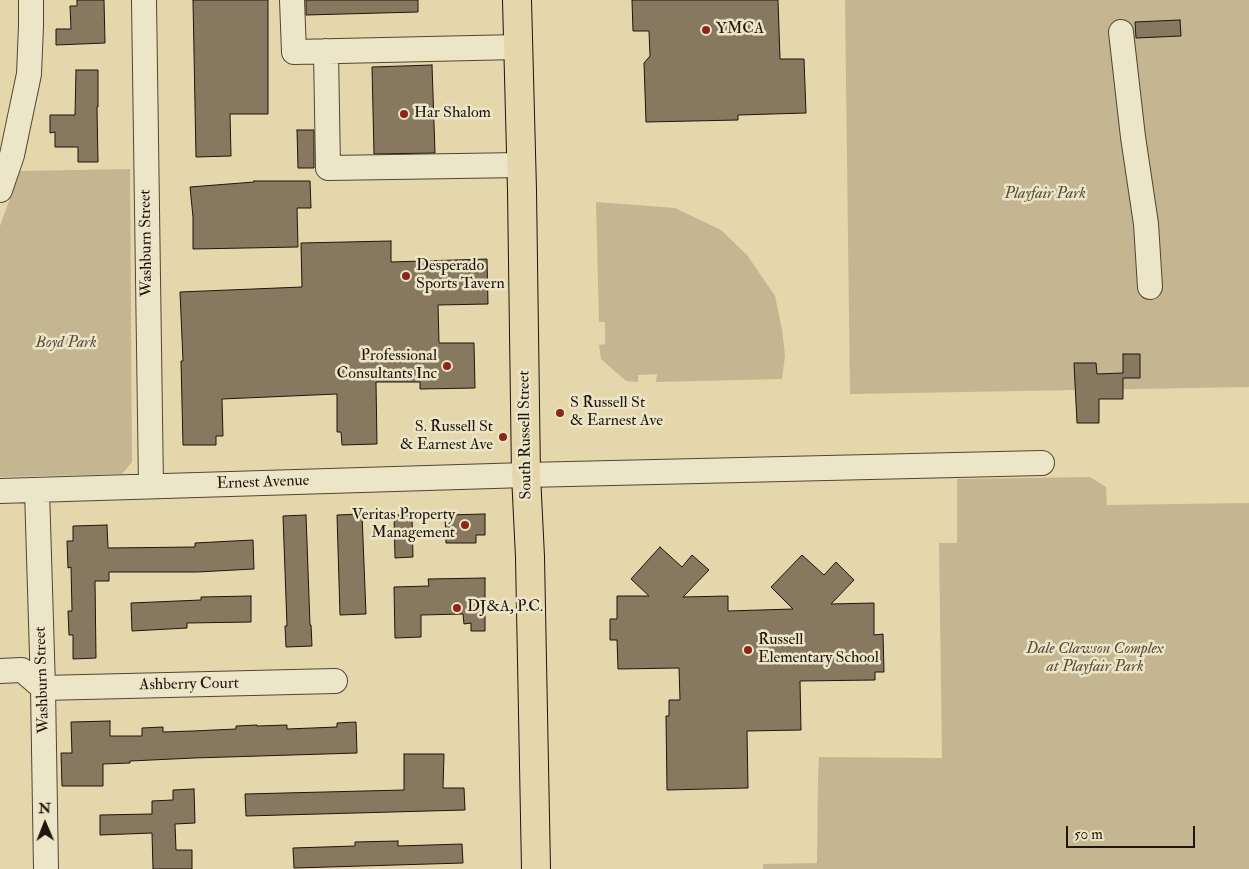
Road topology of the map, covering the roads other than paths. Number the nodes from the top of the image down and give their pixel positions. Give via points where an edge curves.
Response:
1 (30, 0) edge
2 (144, 0) edge
3 (292, 0) edge
4 (517, 0) edge
5 (1120, 32) dead end
6 (518, 47) junction
7 (326, 51) junction
8 (522, 165) junction
9 (0, 190) edge
10 (1150, 287) dead end
11 (1042, 464) dead end
12 (526, 475) junction
13 (151, 486) junction
14 (37, 490) junction
15 (0, 491) edge
16 (0, 670) edge
17 (335, 681) dead end
18 (43, 688) junction
19 (46, 869) edge
20 (536, 869) edge

1 - 9 street via 29,74 12,155
2 - 13 street, Washburn Street
3 - 7 street via 294,52
4 - 6 main road, South Russell Street
5 - 10 street via 1146,224
6 - 7 street
6 - 8 main road, South Russell Street
7 - 8 street via 328,168
8 - 12 main road, South Russell Street
11 - 12 street, Ernest Avenue
12 - 13 street, Ernest Avenue
12 - 20 main road, South Russell Street
13 - 14 street, Ernest Avenue
14 - 15 street, Ernest Avenue
14 - 18 street, Washburn Street
16 - 18 street via 22,670
17 - 18 street, Ashberry Court
18 - 19 street, Washburn Street

